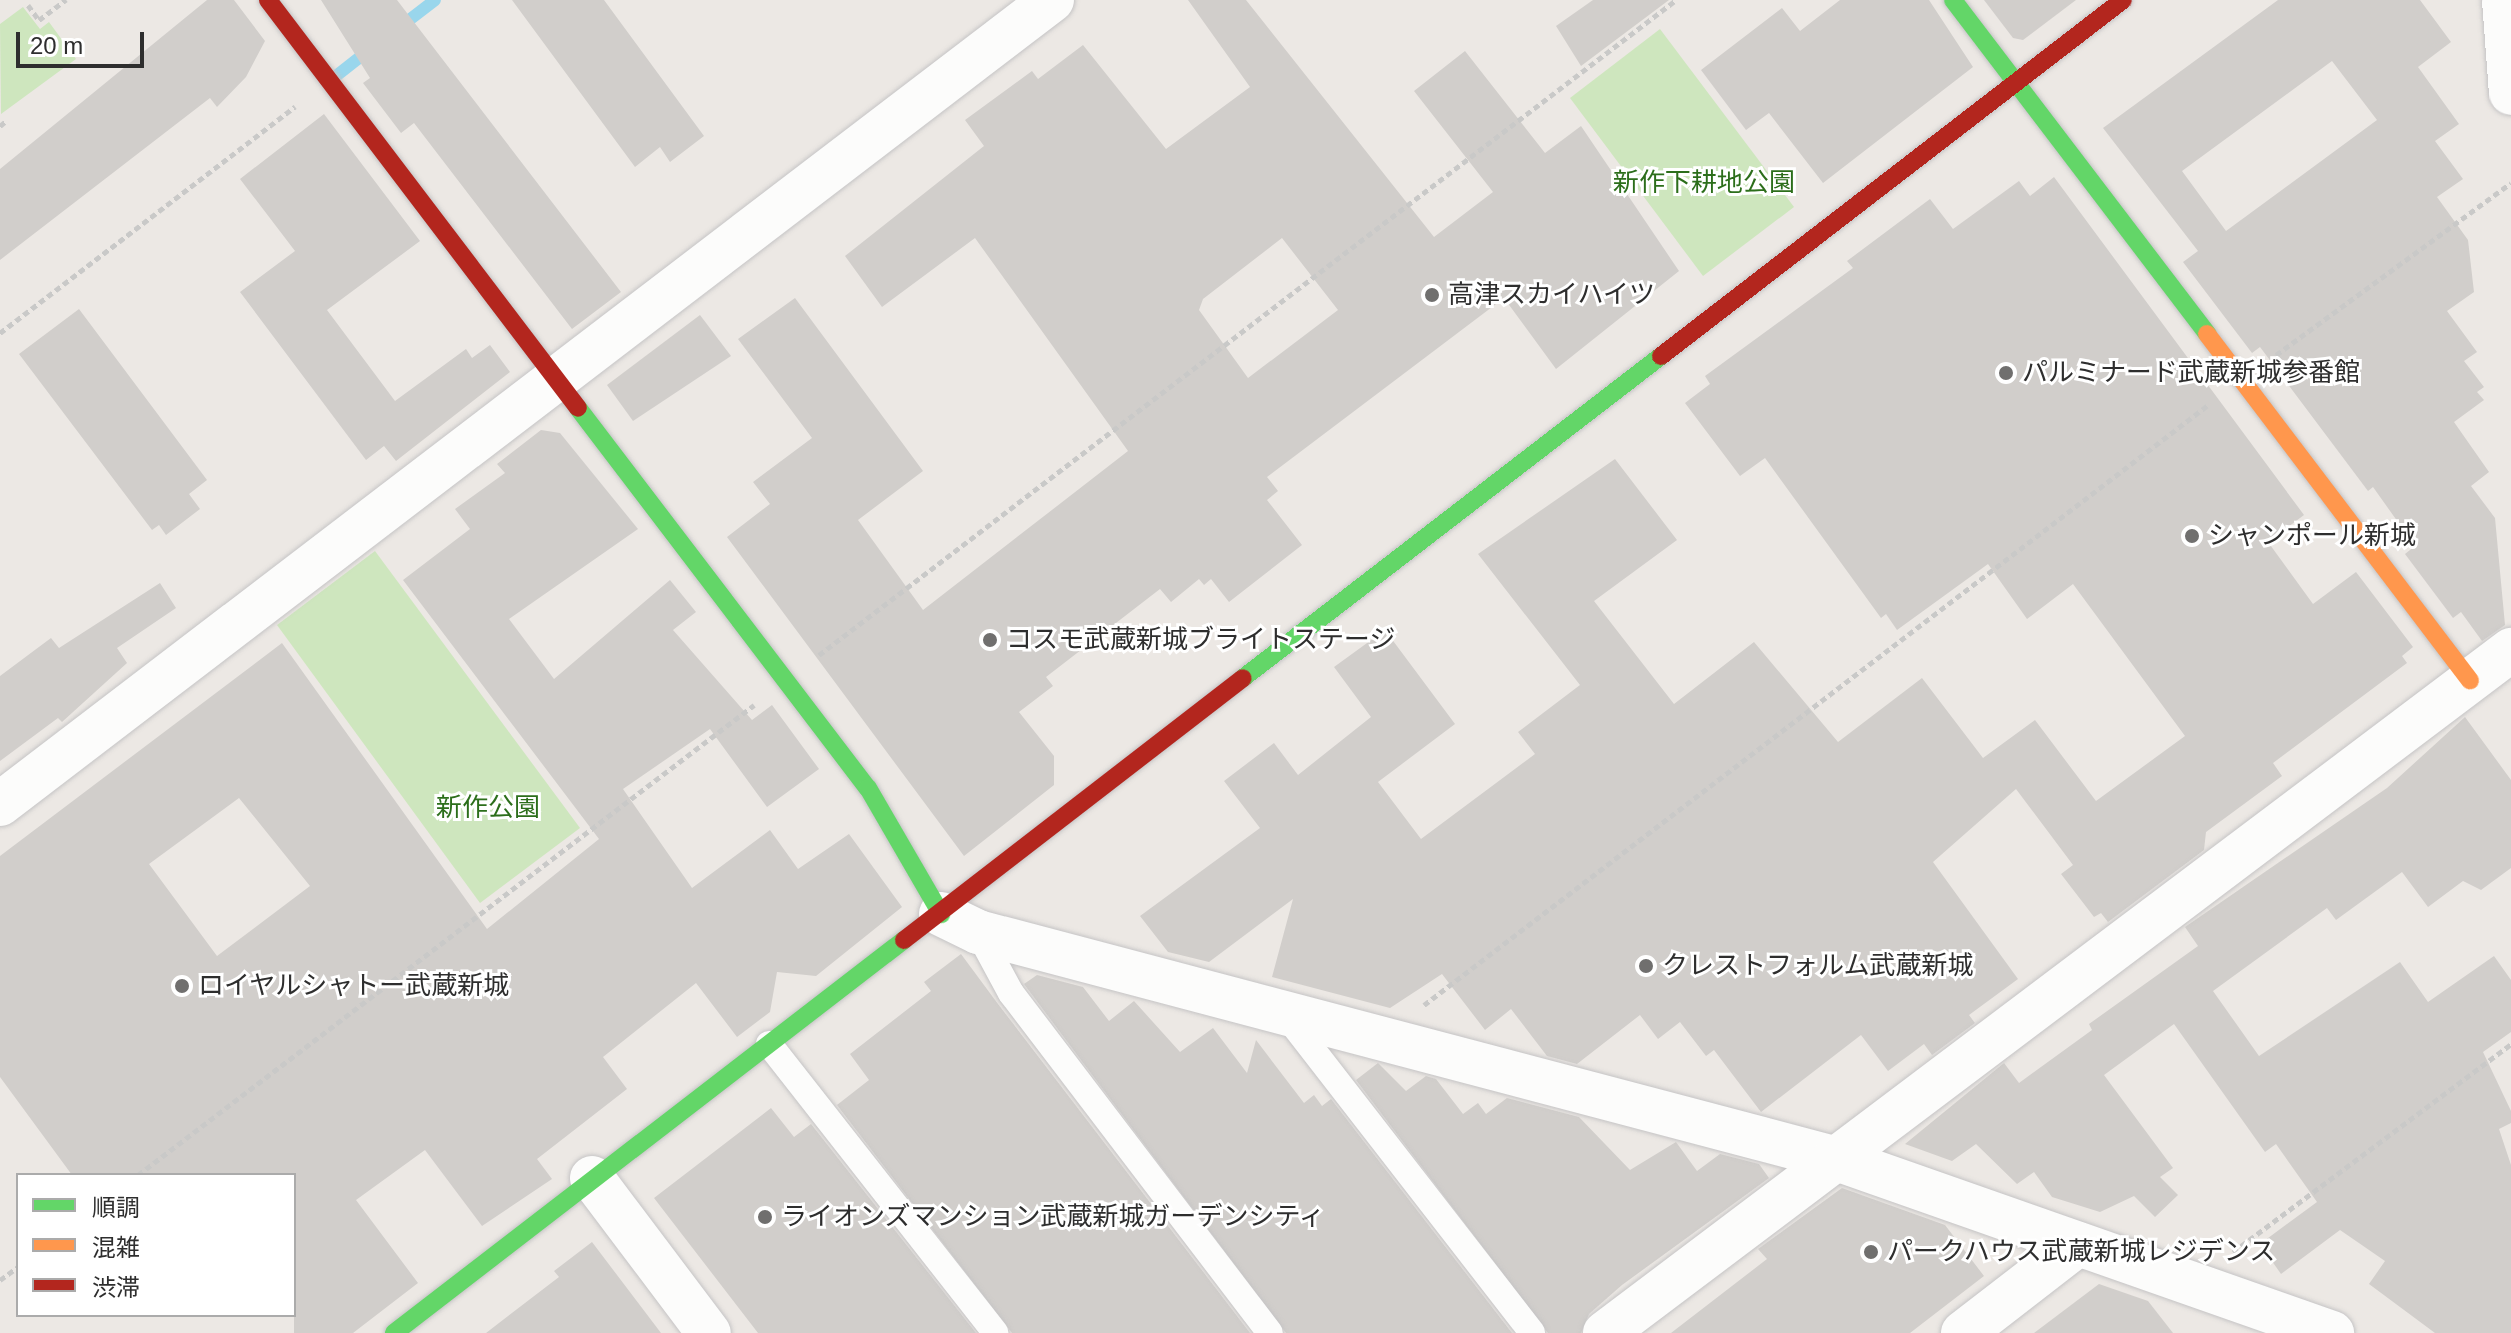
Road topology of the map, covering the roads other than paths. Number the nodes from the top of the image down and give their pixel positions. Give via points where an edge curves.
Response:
1 (268, 0) edge
2 (1052, 0) edge
3 (1953, 0) edge
4 (2123, 0) edge
5 (2504, 0) edge
6 (2014, 80) junction
7 (2511, 93) edge
8 (555, 379) junction
9 (2511, 650) edge
10 (2470, 681) junction
11 (0, 804) edge
12 (960, 923) junction
13 (1285, 1014) junction
14 (769, 1044) junction
15 (1834, 1158) junction
16 (592, 1178) junction
17 (2078, 1244) junction
18 (2317, 1331) edge
19 (394, 1333) edge
20 (709, 1333) edge
21 (996, 1333) edge
22 (1270, 1333) edge
23 (1532, 1333) edge
24 (1605, 1333) edge
25 (1963, 1333) edge

1 - 8 street
2 - 8 street
3 - 6 street
4 - 6 street
5 - 7 street
6 - 10 street
6 - 12 street
8 - 11 street
8 - 12 street via 868,788
9 - 10 street
10 - 15 street
12 - 13 street
12 - 14 street
12 - 22 lane
13 - 15 street
13 - 23 lane
14 - 16 street
14 - 21 lane
15 - 17 street
15 - 24 street
16 - 19 street
16 - 20 street
17 - 18 street
17 - 25 street

